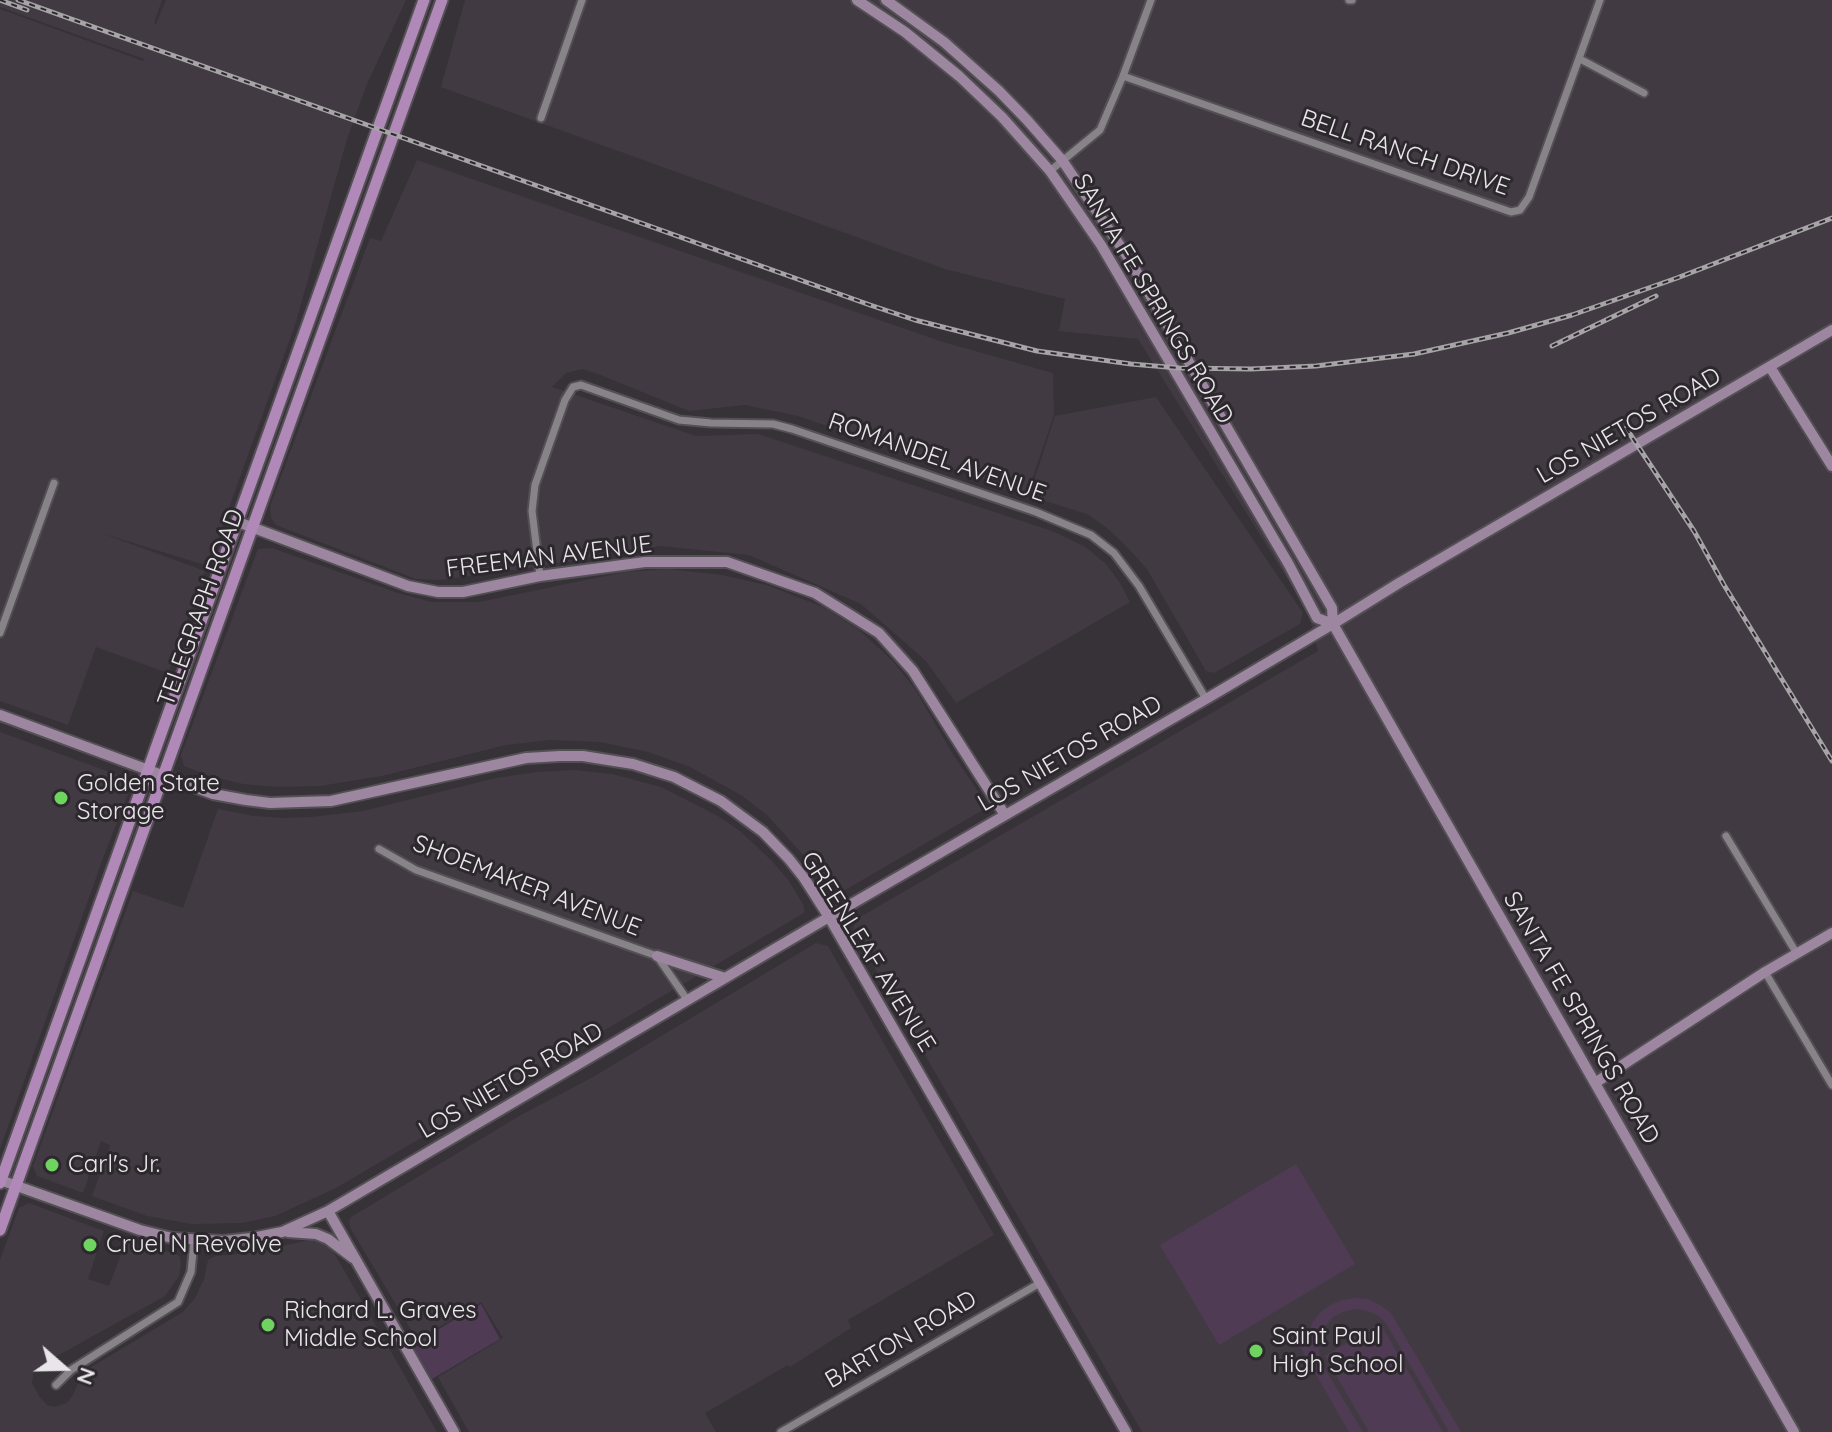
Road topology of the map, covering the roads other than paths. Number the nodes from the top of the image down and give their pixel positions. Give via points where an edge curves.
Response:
1 (424, 0) edge
2 (442, 0) edge
3 (582, 0) edge
4 (857, 0) edge
5 (886, 0) edge
6 (1151, 0) edge
7 (1600, 0) edge
8 (1580, 59) junction
9 (1123, 76) junction
10 (1644, 93) dead end
11 (541, 118) dead end
12 (1062, 160) junction
13 (1050, 171) junction
14 (1832, 330) edge
15 (1770, 367) junction
16 (1832, 466) edge
17 (54, 483) dead end
18 (1278, 516) junction
19 (238, 522) junction
20 (1264, 523) junction
21 (253, 528) junction
22 (540, 576) junction
23 (1333, 624) junction
24 (0, 633) edge
25 (1206, 699) junction
26 (0, 715) edge
27 (147, 770) junction
28 (164, 776) junction
29 (1005, 815) junction
30 (1726, 836) dead end
31 (379, 849) dead end
32 (829, 917) junction
33 (91, 927) junction
34 (107, 933) junction
35 (1832, 933) edge
36 (1797, 954) junction
37 (657, 956) junction
38 (1765, 972) junction
39 (725, 978) junction
40 (688, 1001) junction
41 (1595, 1083) junction
42 (1832, 1085) edge
43 (0, 1181) edge
44 (16, 1186) junction
45 (328, 1211) junction
46 (0, 1230) edge
47 (282, 1232) junction
48 (194, 1241) junction
49 (355, 1259) junction
50 (1040, 1283) junction
51 (56, 1385) dead end
52 (454, 1432) edge
53 (781, 1432) edge
54 (1126, 1432) edge
55 (1794, 1432) edge

1 - 19 main road, TELEGRAPH ROAD
2 - 21 main road, TELEGRAPH ROAD
3 - 11 street
4 - 13 main road, SANTA FE SPRINGS ROAD via 959,76
5 - 12 main road, SANTA FE SPRINGS ROAD via 999,91
6 - 9 street
7 - 8 street, BELL RANCH DRIVE
8 - 9 street, BELL RANCH DRIVE via 1529,197 1520,210 1511,212
8 - 10 street
9 - 12 street via 1100,130
12 - 13 street
12 - 18 main road, SANTA FE SPRINGS ROAD via 1129,259
13 - 20 main road, SANTA FE SPRINGS ROAD via 1101,245
14 - 15 main road, LOS NIETOS ROAD
15 - 16 main road
15 - 23 main road, LOS NIETOS ROAD
17 - 24 street
18 - 20 main road
18 - 23 main road, SANTA FE SPRINGS ROAD via 1332,608
19 - 21 main road, FREEMAN AVENUE
19 - 27 main road, TELEGRAPH ROAD
20 - 23 main road, SANTA FE SPRINGS ROAD via 1317,618
21 - 22 main road, FREEMAN AVENUE via 408,586 438,592
21 - 28 main road, TELEGRAPH ROAD
22 - 25 street, ROMANDEL AVENUE via 532,511 535,485 565,400 573,387 581,385 679,420 792,429 1091,535 1114,553 1139,586
22 - 29 main road, FREEMAN AVENUE via 645,562 727,562 815,593 879,633 913,671
23 - 25 main road, LOS NIETOS ROAD
23 - 41 main road, SANTA FE SPRINGS ROAD
25 - 29 main road, LOS NIETOS ROAD
26 - 27 main road
27 - 28 main road
27 - 33 main road, TELEGRAPH ROAD
28 - 32 main road, GREENLEAF AVENUE via 213,794 304,803 526,758 583,756 633,764 707,793 750,822 789,859
28 - 34 main road, TELEGRAPH ROAD
29 - 32 main road, LOS NIETOS ROAD
30 - 36 street
31 - 37 street, SHOEMAKER AVENUE via 416,870
32 - 39 main road, LOS NIETOS ROAD
32 - 50 main road, GREENLEAF AVENUE
33 - 34 main road
33 - 43 main road, TELEGRAPH ROAD
34 - 44 main road, TELEGRAPH ROAD
35 - 36 main road
36 - 38 main road
37 - 39 main road
37 - 40 street, SHOEMAKER AVENUE
38 - 41 main road
38 - 42 street
39 - 40 main road, LOS NIETOS ROAD
40 - 45 main road, LOS NIETOS ROAD
41 - 55 main road, SANTA FE SPRINGS ROAD
43 - 44 main road
44 - 46 main road, TELEGRAPH ROAD
44 - 48 main road via 140,1230
45 - 47 main road, LOS NIETOS ROAD
45 - 49 main road
47 - 48 main road
47 - 49 main road via 316,1234
48 - 51 street via 191,1272 178,1302
49 - 52 main road
50 - 53 street, BARTON ROAD
50 - 54 main road, GREENLEAF AVENUE

